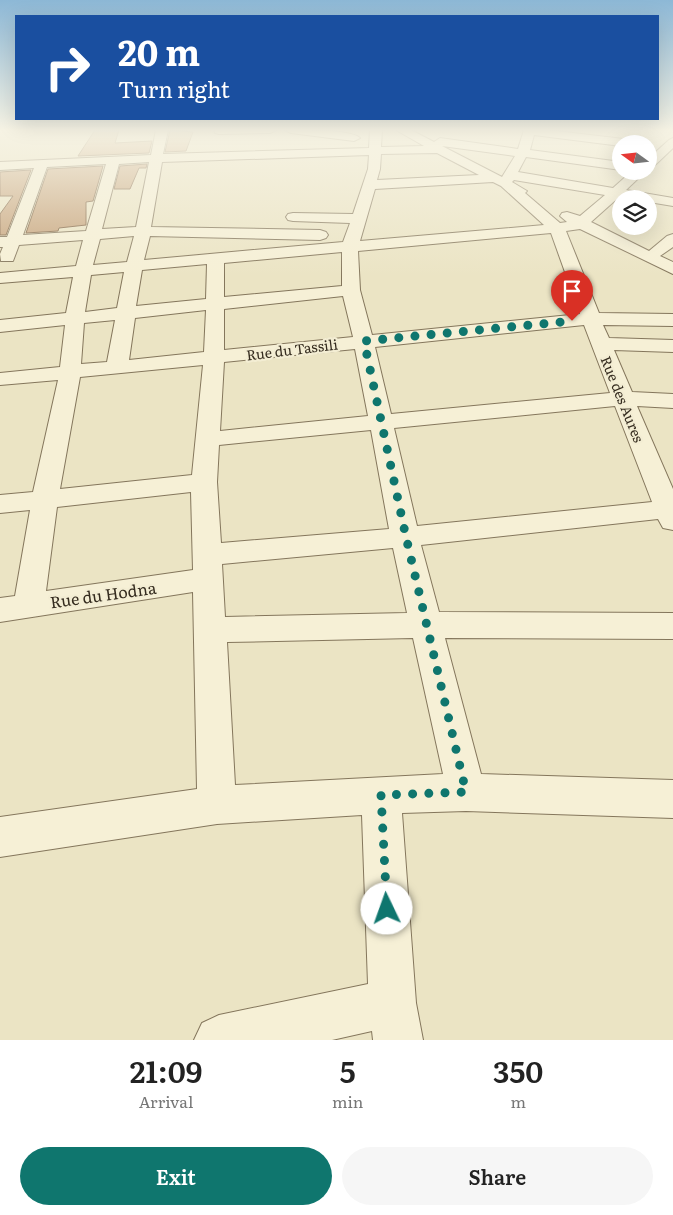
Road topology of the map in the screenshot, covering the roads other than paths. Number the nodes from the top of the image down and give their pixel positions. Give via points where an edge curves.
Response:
1 (35, 179) edge
2 (109, 179) edge
3 (152, 179) edge
4 (369, 179) edge
5 (503, 179) junction
6 (549, 179) edge
7 (461, 180) joint
8 (631, 180) edge
9 (546, 181) junction
10 (369, 185) junction
11 (620, 190) edge
12 (612, 192) edge
13 (657, 199) edge
14 (612, 200) edge
15 (673, 202) edge
16 (580, 204) dead end
17 (606, 208) junction
18 (360, 214) junction
19 (163, 216) dead end
20 (231, 216) dead end
21 (299, 217) junction
22 (143, 223) junction
23 (580, 224) junction
24 (557, 228) junction
25 (223, 232) junction
26 (295, 234) junction
27 (92, 235) junction
28 (673, 239) edge
29 (351, 241) junction
30 (6, 242) edge
31 (216, 259) junction
32 (668, 264) edge
33 (134, 266) junction
34 (83, 270) junction
35 (0, 278) edge
36 (351, 290) junction
37 (214, 305) junction
38 (126, 312) junction
39 (75, 318) junction
40 (591, 319) junction
41 (673, 320) edge
42 (0, 326) edge
43 (364, 341) junction
44 (601, 344) junction
45 (673, 346) edge
46 (214, 358) junction
47 (117, 367) junction
48 (70, 372) junction
49 (0, 380) edge
50 (623, 398) junction
51 (673, 401) edge
52 (381, 422) junction
53 (208, 439) junction
54 (204, 482) junction
55 (45, 498) junction
56 (0, 504) edge
57 (671, 515) edge
58 (406, 537) junction
59 (206, 567) junction
60 (14, 608) edge
61 (426, 625) junction
62 (673, 626) edge
63 (210, 630) junction
64 (466, 792) junction
65 (381, 795) junction
66 (673, 799) edge
67 (217, 805) junction
68 (0, 837) edge
69 (395, 1022) edge
70 (219, 1040) edge

1 - 30 street
2 - 27 street
3 - 22 street
4 - 10 street
5 - 7 street
5 - 9 street
5 - 23 street
5 - 24 street, Rue des Aures
6 - 9 street
7 - 10 street
8 - 11 street
9 - 12 street
10 - 18 street
13 - 15 street
14 - 17 street
16 - 17 street
17 - 23 street
18 - 21 street
18 - 21 street via 283,211
18 - 29 street
19 - 22 street
20 - 25 street
21 - 26 street
22 - 25 street
22 - 27 street
22 - 33 street
23 - 24 street
23 - 32 street
24 - 29 street
24 - 40 street, Rue des Aures
25 - 26 street
26 - 29 street
27 - 30 street
27 - 34 street
28 - 32 street
29 - 31 street
29 - 36 street
30 - 35 street
31 - 33 street
31 - 37 street
33 - 34 street
33 - 38 street
34 - 35 street
34 - 39 street
36 - 37 street
36 - 43 street
37 - 38 street
37 - 46 street
38 - 39 street
38 - 47 street
39 - 42 street
39 - 48 street
40 - 41 street, Rue du Tassili
40 - 43 street, Rue du Tassili
40 - 44 street, Rue des Aures
43 - 46 street, Rue du Tassili
43 - 52 street
44 - 45 street
44 - 50 street, Rue des Aures
46 - 47 street, Rue du Tassili
46 - 53 street
47 - 48 street, Rue du Tassili
48 - 49 street, Rue du Tassili
48 - 55 street
50 - 51 street
50 - 52 street
50 - 57 street, Rue des Aures
52 - 53 street
52 - 58 street
53 - 54 street
54 - 55 street
54 - 59 street
55 - 56 street
55 - 60 street
57 - 58 street, Rue du Hodna
58 - 59 street, Rue du Hodna
58 - 61 street
59 - 60 street, Rue du Hodna
59 - 63 street
61 - 62 street
61 - 63 street
61 - 64 street
63 - 67 street
64 - 65 street
64 - 66 street
65 - 67 street
65 - 69 street
67 - 68 street
69 - 70 street

